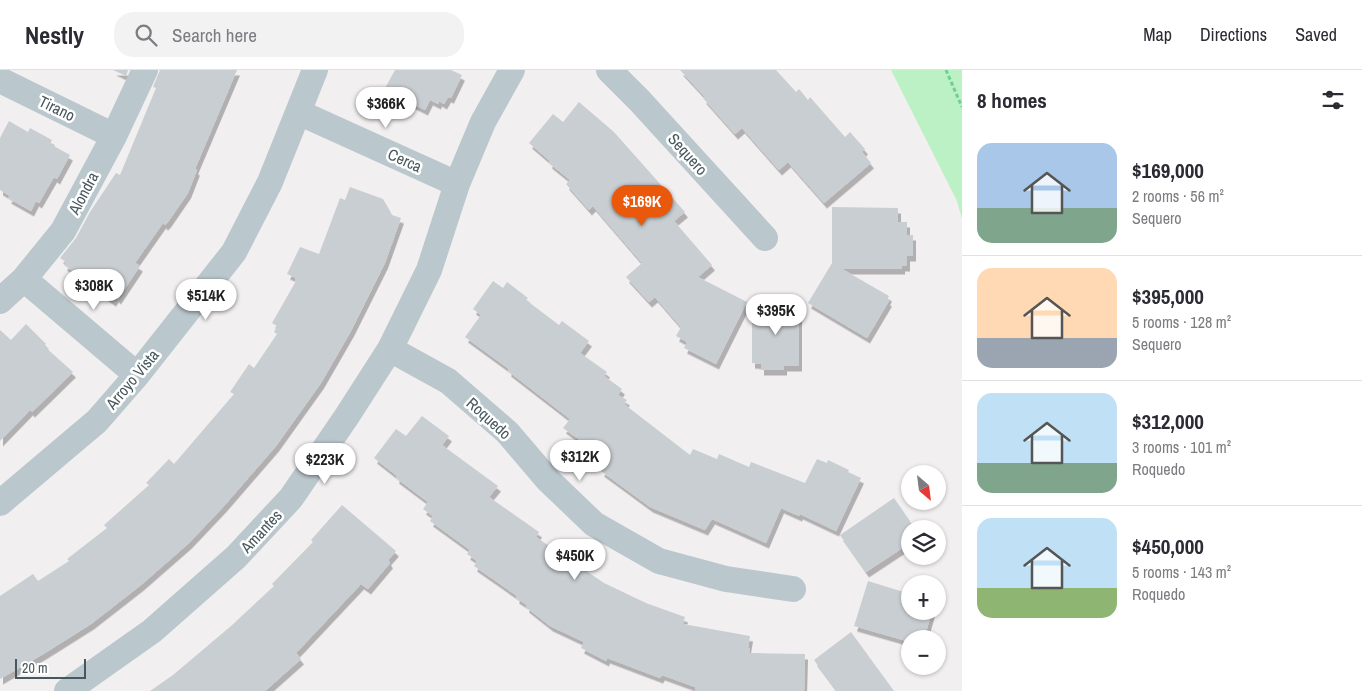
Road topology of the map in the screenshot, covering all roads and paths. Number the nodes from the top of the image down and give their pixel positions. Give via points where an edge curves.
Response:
1 (145, 70) edge
2 (314, 70) edge
3 (512, 70) edge
4 (609, 70) edge
5 (946, 70) edge
6 (0, 80) edge
7 (962, 107) edge
8 (298, 112) junction
9 (114, 136) junction
10 (457, 184) junction
11 (765, 238) dead end
12 (24, 279) junction
13 (0, 302) edge
14 (390, 349) junction
15 (137, 375) junction
16 (0, 503) edge
17 (793, 589) dead end
18 (67, 691) edge

1 - 9 street, Alondra
2 - 8 street, Arroyo Vista
3 - 10 street via 483,122
4 - 11 street, Sequero
5 - 7 path
6 - 9 street, Tirano
8 - 10 street, Cerca
8 - 15 street, Arroyo Vista via 270,182 234,252
9 - 12 street, Alondra via 62,231
10 - 14 street, Amantes via 429,270
12 - 13 street, Alondra
12 - 15 street
14 - 17 street, Roquedo via 455,387 507,432 548,480 594,524 659,561 726,580
14 - 18 street, Amantes via 291,498 236,558 152,631
15 - 16 street, Arroyo Vista via 96,421

